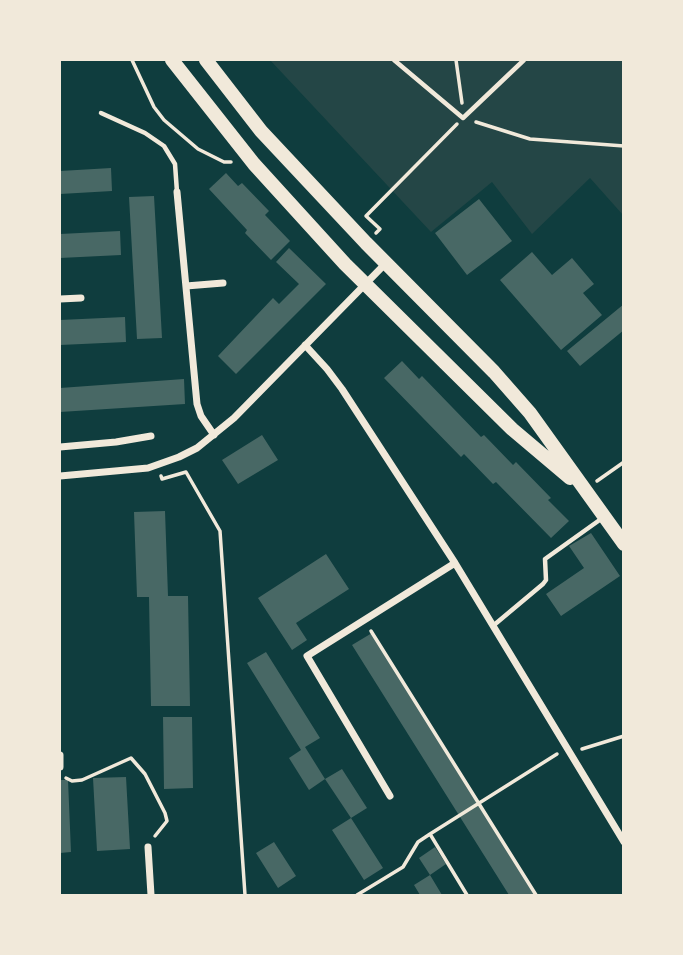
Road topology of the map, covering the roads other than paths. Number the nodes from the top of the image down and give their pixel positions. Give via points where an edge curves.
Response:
1 (172, 60) edge
2 (206, 60) edge
3 (394, 60) edge
4 (524, 60) edge
5 (101, 113) dead end
6 (177, 192) joint
7 (386, 263) junction
8 (222, 283) dead end
9 (365, 283) junction
10 (186, 286) junction
11 (81, 298) dead end
12 (60, 299) edge
13 (305, 345) junction
14 (214, 435) junction
15 (151, 436) dead end
16 (60, 447) edge
17 (60, 476) edge
18 (585, 490) junction
19 (604, 516) junction
20 (624, 544) edge
21 (455, 563) junction
22 (493, 626) junction
23 (60, 755) edge
24 (60, 767) edge
25 (390, 796) dead end
26 (624, 842) edge
27 (148, 847) road end
28 (151, 895) edge

1 - 9 main road via 254,163
2 - 7 main road via 261,131
3 - 4 lane via 464,118
5 - 6 lane via 164,146 175,164
6 - 10 street
7 - 9 street
7 - 18 main road via 530,412
8 - 10 street
9 - 13 street
9 - 18 main road via 512,429
10 - 14 street via 197,404
11 - 12 street
13 - 14 street
13 - 21 street via 342,389
14 - 17 street via 158,464 123,472
15 - 16 street
18 - 19 main road
19 - 20 main road
19 - 22 lane via 545,559 543,584
21 - 22 street
21 - 25 street via 307,656
22 - 26 street
23 - 24 street
27 - 28 street

